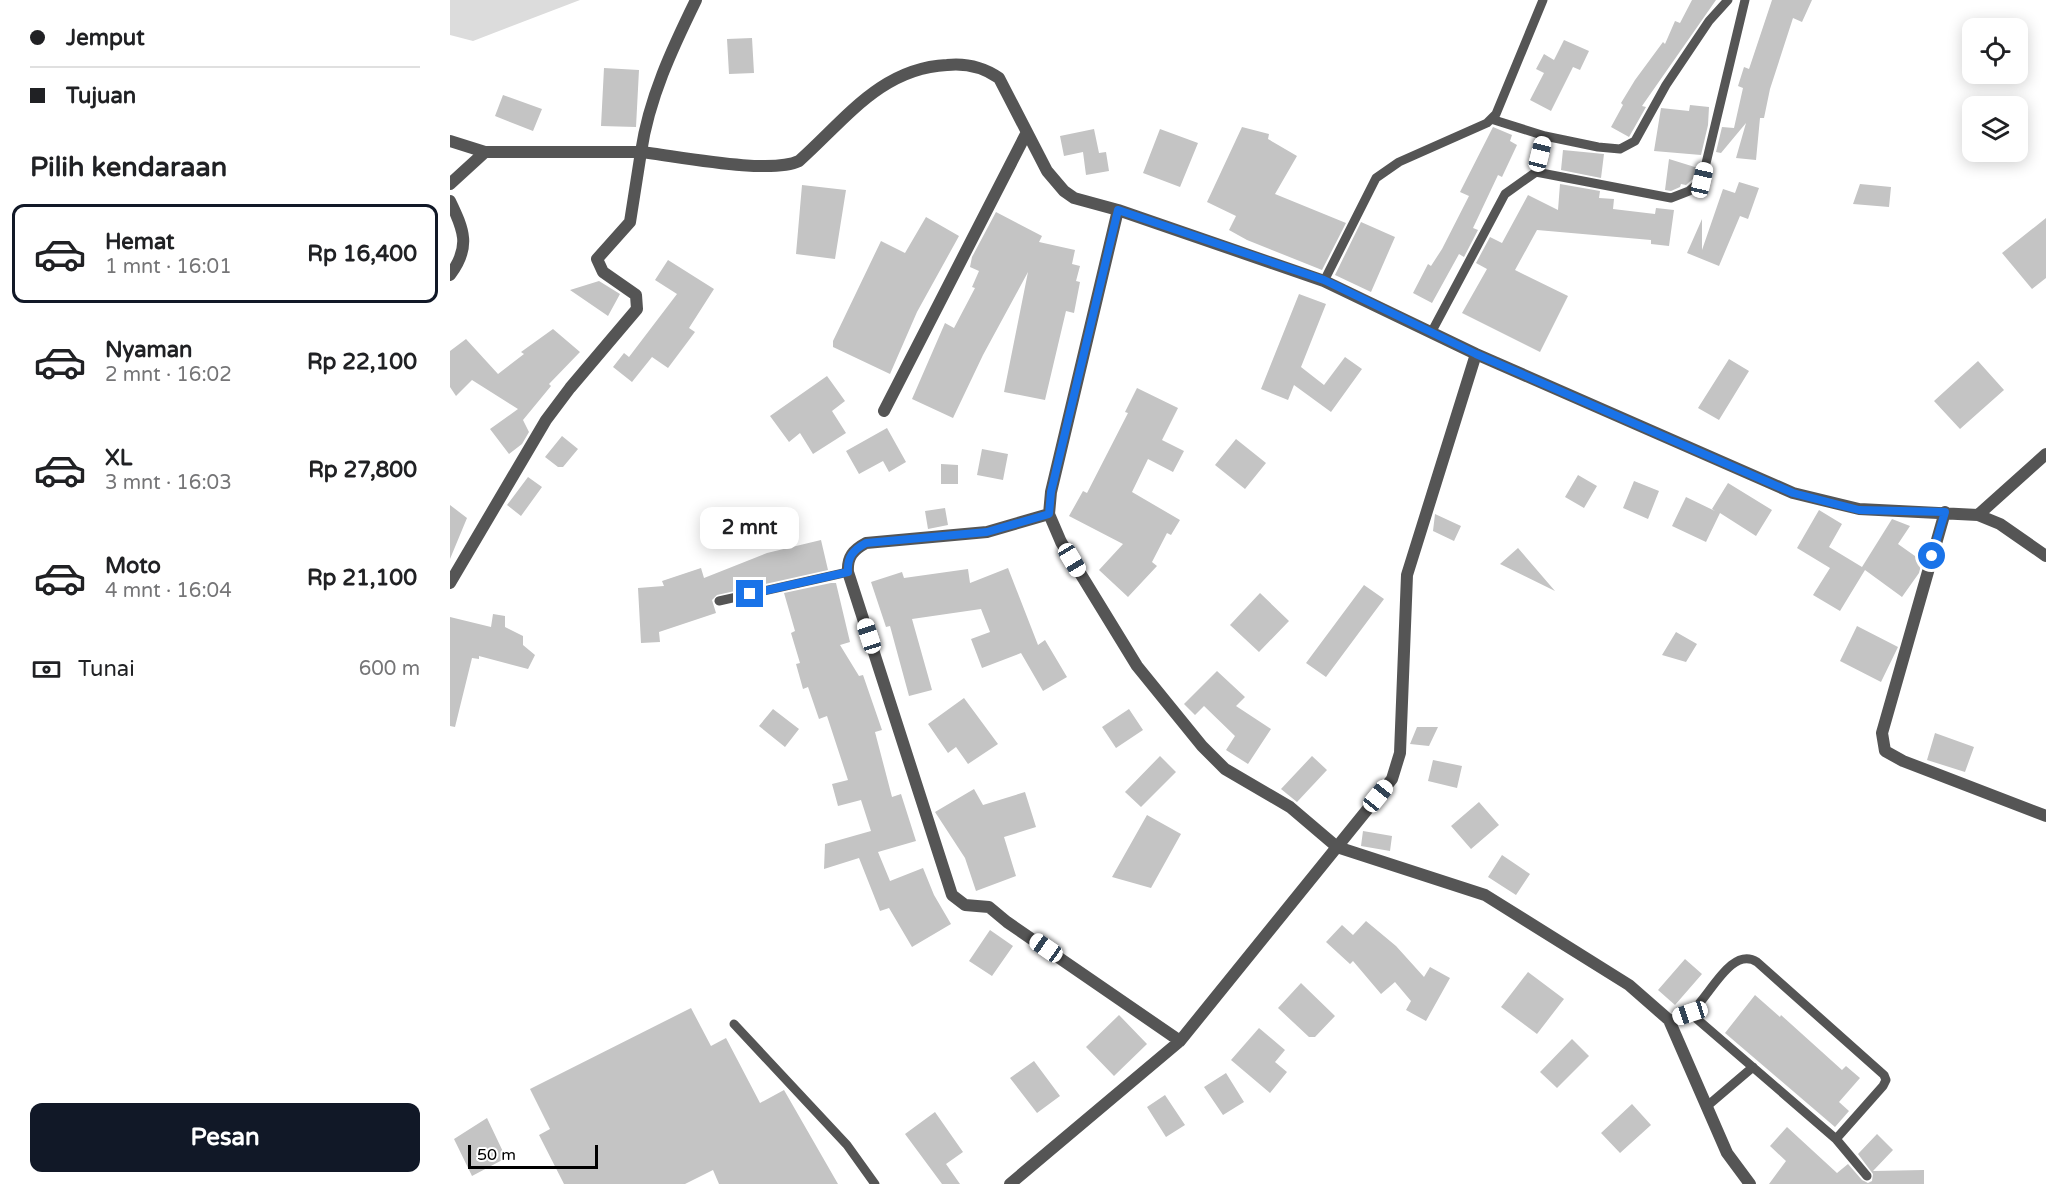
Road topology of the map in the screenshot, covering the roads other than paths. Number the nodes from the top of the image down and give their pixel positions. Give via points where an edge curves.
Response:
1 (696, 0) edge
2 (1543, 0) edge
3 (1728, 0) edge
4 (1745, 0) edge
5 (1491, 119) junction
6 (1027, 132) junction
7 (1545, 136) junction
8 (450, 141) edge
9 (485, 152) junction
10 (641, 152) junction
11 (1536, 172) junction
12 (450, 184) edge
13 (450, 201) edge
14 (1118, 210) junction
15 (450, 275) edge
16 (1324, 280) junction
17 (1431, 333) junction
18 (1476, 354) junction
19 (884, 411) dead end
20 (2046, 453) edge
21 (1945, 512) junction
22 (1049, 514) junction
23 (1978, 515) junction
24 (2046, 556) edge
25 (848, 572) junction
26 (450, 583) edge
27 (719, 602) dead end
28 (2046, 816) edge
29 (1337, 847) junction
30 (1690, 1013) junction
31 (1669, 1020) junction
32 (734, 1024) dead end
33 (1180, 1041) junction
34 (1753, 1067) junction
35 (1707, 1107) junction
36 (1836, 1138) junction
37 (1867, 1176) dead end
38 (875, 1184) edge
39 (1010, 1184) edge
40 (1750, 1184) edge

1 - 10 street via 669,55 645,127
2 - 5 lane via 1499,109
3 - 7 lane via 1666,85 1635,141 1620,149
4 - 11 lane via 1702,180 1695,186 1671,198
5 - 7 lane
5 - 16 lane via 1399,162 1376,177
6 - 10 street via 999,78 987,69 955,64 916,69 886,81 790,165 768,167
6 - 14 street via 1047,171 1064,191 1074,198
6 - 19 street
7 - 11 lane
8 - 9 street
9 - 10 street
9 - 12 street
10 - 26 street via 630,222 597,259 603,272 636,295 637,309 546,420
11 - 17 lane via 1505,194
13 - 15 street via 463,229 464,248
14 - 16 street
14 - 22 street
16 - 17 street
17 - 18 street
18 - 21 street via 1793,493 1859,510
18 - 29 street via 1407,575 1398,766 1392,779
20 - 23 street
21 - 23 street
21 - 28 street via 1882,733 1885,750 1903,761
22 - 25 street via 987,532 866,543 851,554
22 - 29 street via 1061,542 1137,666 1172,712 1225,769 1290,807
23 - 24 street via 2000,524
25 - 27 lane
25 - 33 street via 952,895 965,905 989,906
29 - 31 street via 1485,895 1629,985
29 - 33 street
30 - 31 lane
30 - 34 lane
30 - 36 lane via 1735,961 1747,958 1757,962 1884,1075 1883,1086
31 - 35 street
32 - 38 lane via 847,1145
33 - 39 street
34 - 35 lane
34 - 36 lane
35 - 40 street via 1727,1153
36 - 37 lane

